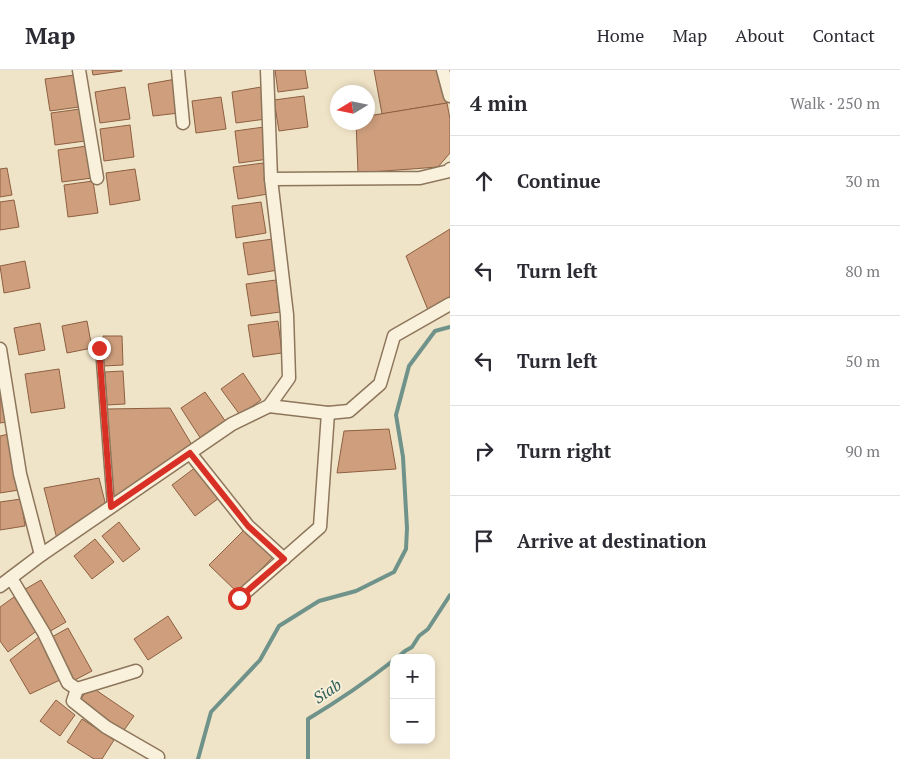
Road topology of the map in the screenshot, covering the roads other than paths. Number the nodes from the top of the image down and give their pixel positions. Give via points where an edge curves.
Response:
1 (79, 70) edge
2 (178, 70) edge
3 (267, 70) edge
4 (443, 70) edge
5 (450, 96) edge
6 (183, 123) dead end
7 (450, 169) edge
8 (97, 178) dead end
9 (271, 179) junction
10 (450, 304) edge
11 (99, 348) dead end
12 (0, 349) edge
13 (269, 406) junction
14 (328, 413) junction
15 (190, 453) junction
16 (111, 507) junction
17 (41, 555) junction
18 (284, 559) junction
19 (11, 578) junction
20 (0, 586) edge
21 (239, 598) dead end
22 (136, 671) dead end
23 (77, 689) junction
24 (158, 757) dead end

1 - 8 street
2 - 6 street
3 - 9 street
4 - 5 street
7 - 9 street via 420,178
9 - 13 street via 287,315 289,378
10 - 14 street via 394,336 380,384 349,411
11 - 16 lane
12 - 17 street via 20,474
13 - 14 street
13 - 15 street via 232,424
14 - 18 street via 320,527
15 - 16 street
15 - 18 street via 248,526
16 - 17 street
17 - 19 street
18 - 21 street
19 - 20 street
19 - 23 street via 44,633 68,683
22 - 23 street
23 - 24 street via 73,701 106,728

